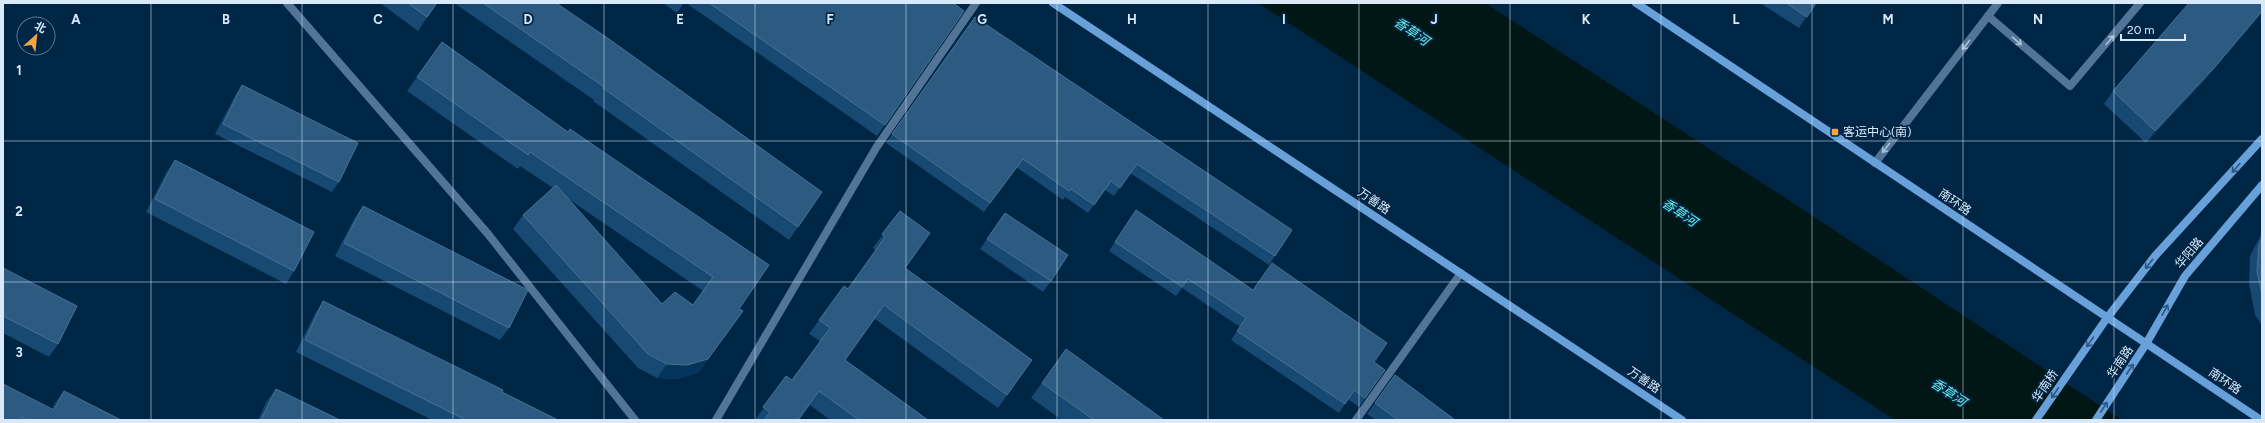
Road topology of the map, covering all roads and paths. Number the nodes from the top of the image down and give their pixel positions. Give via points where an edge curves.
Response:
1 (287, 3) edge
2 (976, 3) edge
3 (1053, 3) edge
4 (1636, 3) edge
5 (1998, 3) edge
6 (2140, 3) edge
7 (1988, 16) junction
8 (2262, 139) edge
9 (1875, 163) junction
10 (2262, 186) edge
11 (1461, 273) junction
12 (2107, 318) junction
13 (2146, 344) junction
14 (635, 420) edge
15 (716, 420) edge
16 (1356, 420) edge
17 (1682, 420) edge
18 (2036, 420) edge
19 (2096, 420) edge
20 (2261, 420) edge

1 - 14 street via 488,234
2 - 15 street via 876,148
3 - 11 main road, 万善路
4 - 9 main road, 南环路
5 - 7 street
7 -> 6 street via 2070,86
7 -> 9 street
8 -> 12 main road via 2155,256
9 - 12 main road, 南环路
13 -> 10 main road, 华阳路 via 2184,276
11 - 16 street
11 - 17 main road, 万善路
12 - 13 main road, 南环路
12 -> 18 main road, 华南桥
19 -> 13 main road, 华南路
13 - 20 main road, 南环路

